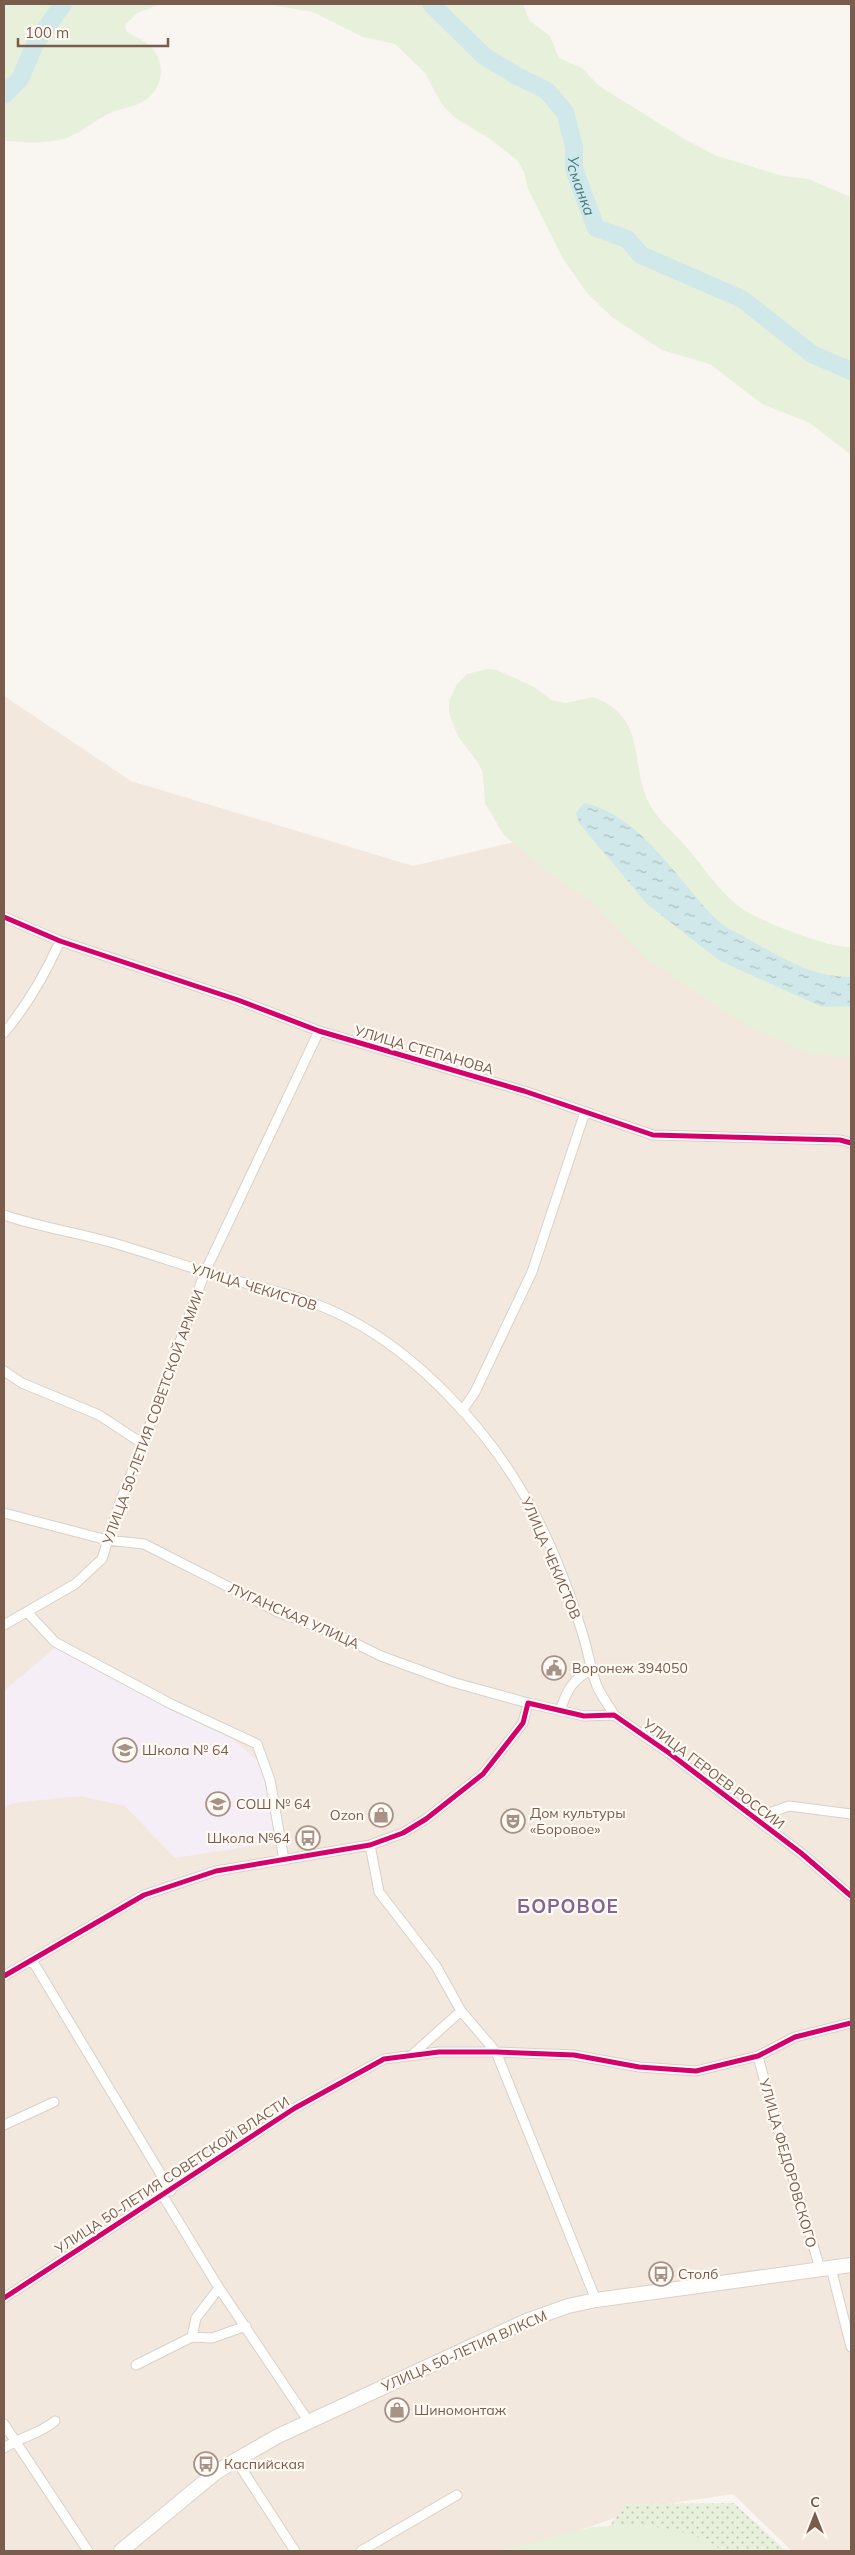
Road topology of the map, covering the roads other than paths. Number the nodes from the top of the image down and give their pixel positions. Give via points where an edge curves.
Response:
1 (4, 917) edge
2 (60, 941) junction
3 (319, 1031) junction
4 (4, 1033) edge
5 (584, 1112) junction
6 (851, 1143) edge
7 (4, 1215) edge
8 (205, 1272) junction
9 (4, 1371) edge
10 (462, 1411) junction
11 (143, 1444) junction
12 (4, 1513) edge
13 (107, 1540) junction
14 (28, 1613) junction
15 (4, 1625) edge
16 (592, 1670) junction
17 (528, 1704) junction
18 (560, 1712) junction
19 (614, 1715) junction
20 (851, 1814) edge
21 (755, 1818) junction
22 (370, 1845) junction
23 (284, 1860) junction
24 (851, 1896) edge
25 (32, 1960) junction
26 (4, 1976) edge
27 (462, 2011) junction
28 (851, 2023) edge
29 (496, 2052) junction
30 (413, 2054) junction
31 (758, 2056) junction
32 (54, 2102) dead end
33 (4, 2125) edge
34 (171, 2191) junction
35 (163, 2196) junction
36 (851, 2265) edge
37 (825, 2268) junction
38 (220, 2288) junction
39 (4, 2298) edge
40 (596, 2300) junction
41 (246, 2326) junction
42 (192, 2337) junction
43 (851, 2347) edge
44 (136, 2366) dead end
45 (56, 2421) dead end
46 (309, 2422) junction
47 (4, 2424) edge
48 (16, 2441) junction
49 (4, 2448) edge
50 (236, 2460) junction
51 (457, 2495) dead end
52 (88, 2551) edge
53 (121, 2551) edge
54 (295, 2551) edge
55 (362, 2551) edge

1 - 2 street, УЛИЦА СТЕПАНОВА
2 - 3 street, УЛИЦА СТЕПАНОВА via 238,1000
2 - 4 street via 47,972
3 - 5 street, УЛИЦА СТЕПАНОВА via 524,1091
3 - 8 street, УЛИЦА 50-ЛЕТИЯ СОВЕТСКОЙ АРМИИ
5 - 6 street, УЛИЦА СТЕПАНОВА via 653,1135 840,1140
5 - 10 street via 532,1272 475,1392
7 - 8 street, УЛИЦА ЧЕКИСТОВ via 35,1226 118,1244
8 - 10 street, УЛИЦА ЧЕКИСТОВ via 306,1300 348,1318 400,1354
8 - 11 street, УЛИЦА 50-ЛЕТИЯ СОВЕТСКОЙ АРМИИ
9 - 11 street via 22,1383 98,1415
10 - 16 street, УЛИЦА ЧЕКИСТОВ via 506,1464 528,1500 582,1632
11 - 13 street, УЛИЦА 50-ЛЕТИЯ СОВЕТСКОЙ АРМИИ
12 - 13 street, ЛУГАНСКАЯ УЛИЦА
13 - 14 street, УЛИЦА 50-ЛЕТИЯ СОВЕТСКОЙ АРМИИ via 102,1559 75,1584
13 - 17 street, ЛУГАНСКАЯ УЛИЦА via 144,1544 278,1612 334,1633 381,1656 452,1682
14 - 15 street, УЛИЦА 50-ЛЕТИЯ СОВЕТСКОЙ АРМИИ
14 - 23 street via 55,1642 171,1704 257,1744 270,1780
16 - 18 street via 572,1683
16 - 19 street, УЛИЦА ЧЕКИСТОВ via 597,1687
17 - 18 street
17 - 22 street via 523,1724 483,1774 426,1819 402,1833
18 - 19 street via 584,1716
19 - 21 street, УЛИЦА ГЕРОЕВ РОССИИ
20 - 21 street via 789,1806
21 - 24 street, УЛИЦА ГЕРОЕВ РОССИИ
22 - 23 street
22 - 27 street via 379,1892 436,1966
23 - 25 street via 216,1871 144,1895
25 - 26 street
25 - 34 street
27 - 29 street
27 - 30 street
28 - 31 street, УЛИЦА 50-ЛЕТИЯ СОВЕТСКОЙ ВЛАСТИ via 795,2037
29 - 30 street, УЛИЦА 50-ЛЕТИЯ СОВЕТСКОЙ ВЛАСТИ
29 - 31 street, УЛИЦА 50-ЛЕТИЯ СОВЕТСКОЙ ВЛАСТИ via 574,2055 639,2067 696,2071
29 - 40 street
30 - 34 street, УЛИЦА 50-ЛЕТИЯ СОВЕТСКОЙ ВЛАСТИ via 384,2059 295,2108
31 - 37 street, УЛИЦА ФЕДОРОВСКОГО via 772,2114
32 - 33 street
34 - 35 street, УЛИЦА 50-ЛЕТИЯ СОВЕТСКОЙ ВЛАСТИ
35 - 38 street
35 - 39 street, УЛИЦА 50-ЛЕТИЯ СОВЕТСКОЙ ВЛАСТИ
36 - 37 street, УЛИЦА 50-ЛЕТИЯ ВЛКСМ
37 - 40 street, УЛИЦА 50-ЛЕТИЯ ВЛКСМ
37 - 43 street, УЛИЦА ФЕДОРОВСКОГО
38 - 41 street
38 - 42 street via 196,2318
40 - 46 street, УЛИЦА 50-ЛЕТИЯ ВЛКСМ via 526,2321
41 - 42 street via 212,2338
41 - 46 street
42 - 44 street
45 - 48 street via 46,2429
46 - 50 street, УЛИЦА 50-ЛЕТИЯ ВЛКСМ
47 - 48 street
48 - 49 street
48 - 52 street
50 - 53 street, УЛИЦА 50-ЛЕТИЯ ВЛКСМ via 215,2473
50 - 54 street
51 - 55 street

